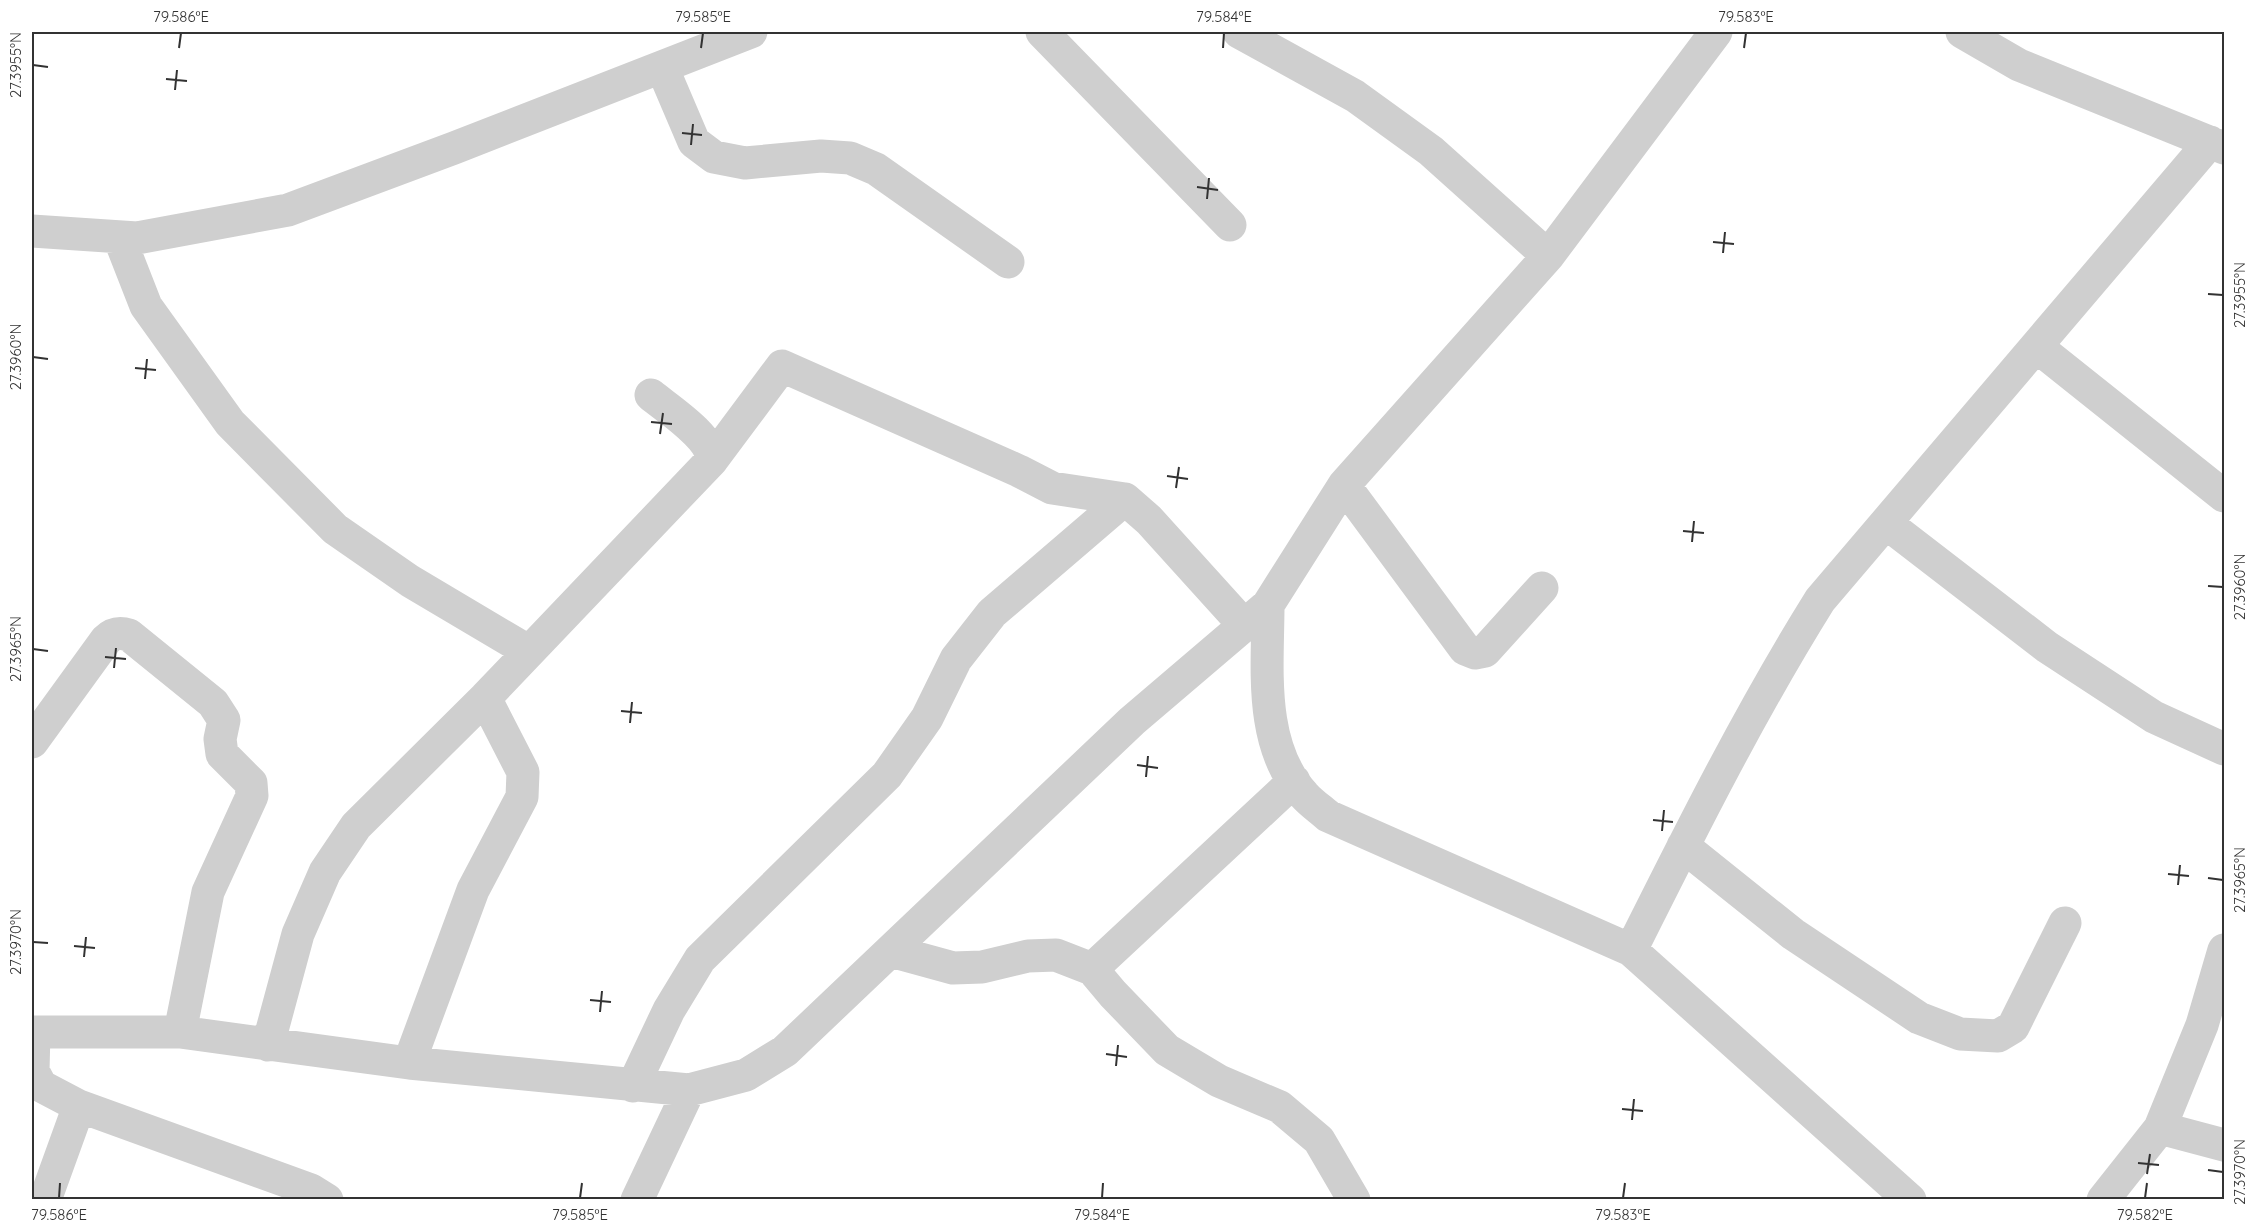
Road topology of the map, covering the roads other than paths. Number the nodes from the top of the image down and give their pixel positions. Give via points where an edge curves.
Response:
1 (751, 32) edge
2 (1042, 32) edge
3 (1239, 32) edge
4 (1716, 32) edge
5 (1962, 32) edge
6 (662, 67) junction
7 (2217, 145) edge
8 (1230, 225) dead end
9 (32, 231) edge
10 (119, 237) junction
11 (1548, 256) junction
12 (1008, 262) dead end
13 (2037, 347) junction
14 (651, 395) dead end
15 (712, 460) junction
16 (1344, 485) junction
17 (2224, 496) edge
18 (1125, 499) junction
19 (1886, 523) junction
20 (1542, 588) dead end
21 (1256, 615) junction
22 (528, 651) junction
23 (485, 698) junction
24 (32, 742) edge
25 (2224, 749) edge
26 (1294, 781) junction
27 (1683, 846) junction
28 (2065, 922) dead end
29 (1631, 950) junction
30 (2224, 950) edge
31 (891, 951) junction
32 (1092, 969) junction
33 (33, 1032) edge
34 (180, 1032) junction
35 (268, 1045) junction
36 (409, 1063) junction
37 (633, 1086) junction
38 (689, 1090) junction
39 (79, 1106) junction
40 (2160, 1128) junction
41 (2224, 1145) edge
42 (45, 1200) edge
43 (327, 1200) edge
44 (637, 1200) edge
45 (1354, 1200) edge
46 (1910, 1200) edge
47 (2103, 1200) edge

1 - 6 street
2 - 8 street
3 - 11 street via 1355,96 1431,151
4 - 11 street
5 - 7 street via 2019,65
6 - 10 street via 288,210 137,238
6 - 12 street via 694,142 714,157 745,163 821,156 850,158 876,169
7 - 13 street
9 - 10 street
10 - 22 street via 146,306 230,423 335,529 410,581
11 - 16 street
13 - 17 street
13 - 19 street
14 - 15 street via 705,441 712,451
15 - 18 street via 782,366 1052,488
15 - 22 street
16 - 20 street via 1465,649 1485,651
16 - 21 street
18 - 21 street
18 - 37 street via 992,613 956,659 927,718 887,775 700,959 669,1010
19 - 25 street via 2047,647 2154,717
19 - 27 street via 1820,600 1803,627
21 - 26 street via 1274,740
21 - 31 street via 1132,720
22 - 23 street
23 - 35 street via 356,826 326,872 298,934
23 - 36 street via 523,772 522,797 473,890
24 - 34 street via 106,639 120,633 129,636 213,703 224,720 222,754 251,783 252,796 208,892
26 - 29 street via 1303,795 1328,816
26 - 32 street
27 - 28 street via 1793,934 1919,1018 1960,1034 1998,1036 2013,1027
27 - 29 street
29 - 46 street
30 - 40 street via 2202,1025
31 - 32 street via 953,968 1056,955
31 - 38 street via 785,1051 746,1075
32 - 45 street via 1167,1050 1219,1082 1280,1107 1319,1140
33 - 34 street
33 - 39 street via 33,1071 41,1086
34 - 35 street
35 - 36 street
36 - 37 street
37 - 38 street
38 - 44 street
39 - 42 street
39 - 43 street via 289,1182
40 - 41 street
40 - 47 street

